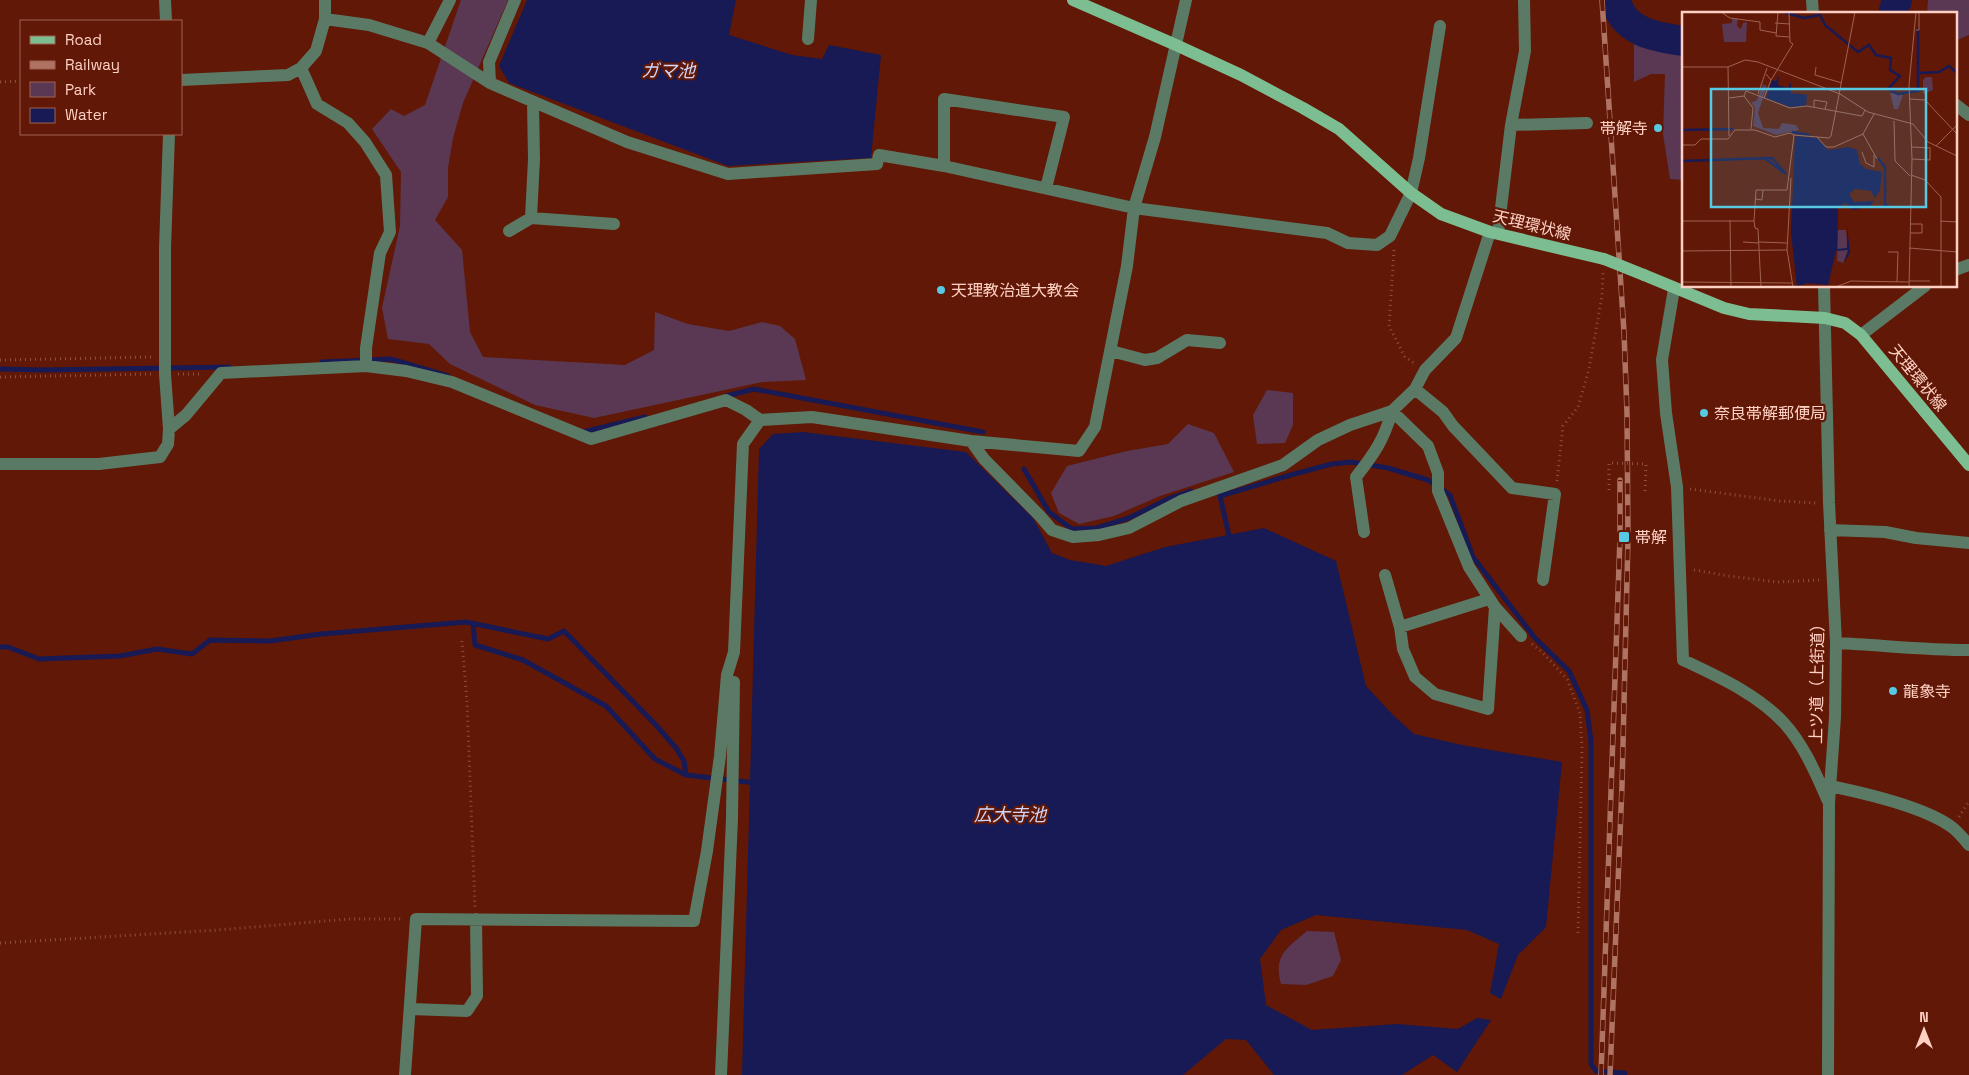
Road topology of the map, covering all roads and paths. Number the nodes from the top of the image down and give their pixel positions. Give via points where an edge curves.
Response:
1 (166, 0) edge
2 (324, 0) edge
3 (450, 0) edge
4 (515, 0) edge
5 (811, 0) edge
6 (1074, 0) edge
7 (1186, 0) edge
8 (1524, 0) edge
9 (324, 19) junction
10 (166, 20) edge
11 (1440, 26) dead end
12 (808, 39) dead end
13 (428, 42) junction
14 (1176, 45) junction
15 (301, 68) junction
16 (182, 80) edge
17 (0, 82) edge
18 (20, 82) edge
19 (490, 84) junction
20 (533, 102) junction
21 (1956, 105) edge
22 (1969, 115) edge
23 (1587, 123) dead end
24 (1511, 125) junction
25 (168, 135) edge
26 (944, 166) junction
27 (1046, 188) junction
28 (1411, 194) junction
29 (1134, 208) junction
30 (531, 218) junction
31 (614, 224) dead end
32 (509, 231) dead end
33 (1494, 232) junction
34 (1390, 236) junction
35 (1604, 259) junction
36 (1969, 264) edge
37 (1956, 270) edge
38 (1824, 288) edge
39 (1922, 288) edge
40 (1674, 289) junction
41 (1825, 318) junction
42 (1861, 335) junction
43 (1220, 343) dead end
44 (1111, 351) junction
45 (166, 357) junction
46 (366, 358) junction
47 (0, 360) edge
48 (1424, 370) junction
49 (222, 373) junction
50 (165, 374) junction
51 (0, 377) edge
52 (1415, 389) junction
53 (1392, 411) junction
54 (760, 420) junction
55 (169, 428) junction
56 (971, 440) junction
57 (0, 464) edge
58 (1969, 465) edge
59 (1677, 487) junction
60 (1609, 490) dead end
61 (1645, 492) dead end
62 (1555, 494) junction
63 (1829, 504) junction
64 (1830, 530) junction
65 (1364, 532) dead end
66 (1969, 543) edge
67 (1679, 563) junction
68 (1385, 575) dead end
69 (1832, 579) junction
70 (1543, 580) dead end
71 (1492, 603) junction
72 (1400, 627) junction
73 (1521, 636) joint
74 (462, 641) dead end
75 (1836, 643) junction
76 (1969, 650) edge
77 (734, 652) junction
78 (1830, 786) junction
79 (1829, 803) junction
80 (1969, 845) edge
81 (416, 919) junction
82 (476, 919) junction
83 (1578, 934) dead end
84 (0, 943) edge
85 (410, 1010) junction
86 (1828, 1070) edge
87 (404, 1075) edge
88 (721, 1075) edge

1 - 10 street
2 - 9 street
3 - 13 street
4 - 19 street via 489,62
5 - 12 street
6 - 14 main road, 天理環状線
7 - 14 street
8 - 24 street via 1525,51
9 - 13 street via 369,25
9 - 15 street via 316,51
11 - 28 street
13 - 19 street
14 - 28 main road, 天理環状線 via 1241,75 1339,129
14 - 29 street via 1155,138
15 - 16 street via 288,74
15 - 46 street via 317,104 348,123 365,142 386,175 390,232 380,252
17 - 18 path
19 - 20 street
20 - 26 street via 627,142 728,174 877,164 879,155
20 - 30 street
21 - 22 street
23 - 24 street
24 - 33 street
25 - 45 street
26 - 27 street
26 - 27 street via 944,99 1064,118
27 - 29 street
28 - 33 main road, 天理環状線 via 1441,214
28 - 34 street
29 - 34 street via 1327,233 1348,243 1377,245
29 - 44 street
30 - 31 street
30 - 32 street
33 - 35 main road, 天理環状線
33 - 48 street via 1456,338
34 - 48 path via 1394,249 1389,326 1405,357
35 - 40 main road, 天理環状線, bridge
35 - 62 path via 1602,296 1589,369 1578,406 1563,426
36 - 37 street
38 - 41 street, 上ツ道（上街道）
39 - 42 street
40 - 41 main road, 天理環状線 via 1749,314
40 - 59 street via 1662,360
41 - 42 main road, 天理環状線 via 1845,323
41 - 63 street, 上ツ道（上街道）
42 - 58 main road, 天理環状線
43 - 44 street via 1186,340 1157,358 1145,360
44 - 56 street via 1095,427 1079,450
45 - 47 path
45 - 50 street
46 - 49 street
46 - 54 street via 452,382 591,439 726,400
48 - 52 street
49 - 50 path
49 - 55 street via 186,415
50 - 51 path
50 - 55 street
52 - 53 street
52 - 62 street via 1443,412 1512,488
53 - 56 street via 1318,440 1282,465 1182,501 1128,528 1099,536 1073,537 1052,530 984,460
53 - 65 street via 1385,434 1356,477
53 - 71 street via 1428,446 1438,472 1438,491 1469,567
54 - 56 street via 812,417
54 - 77 street via 744,444
55 - 57 street via 168,444 160,457 99,464
59 - 63 path
59 - 67 street
60 - 61 path, bridge via 1609,463 1646,464
62 - 70 street
63 - 64 street, 上ツ道（上街道）
64 - 66 street via 1885,532
64 - 69 street, 上ツ道（上街道）
67 - 69 path via 1720,575 1777,582
67 - 79 street via 1683,660 1722,678 1757,700 1784,724 1807,755
68 - 72 street
69 - 75 street, 上ツ道（上街道）
71 - 72 street
71 - 72 street via 1488,709 1435,694 1415,677 1403,649
71 - 73 street
73 - 83 path via 1567,680 1580,713
74 - 82 path via 468,702
75 - 76 street
75 - 78 street, 上ツ道（上街道）
77 - 82 street via 727,675 707,851 694,921
77 - 88 street via 732,818
78 - 79 street, 上ツ道（上街道）
78 - 80 street via 1868,794 1932,815 1953,828
79 - 86 street, 上ツ道（上街道）
81 - 82 street
81 - 84 path via 349,919
81 - 85 street
82 - 85 street via 477,996 468,1011
85 - 87 street

